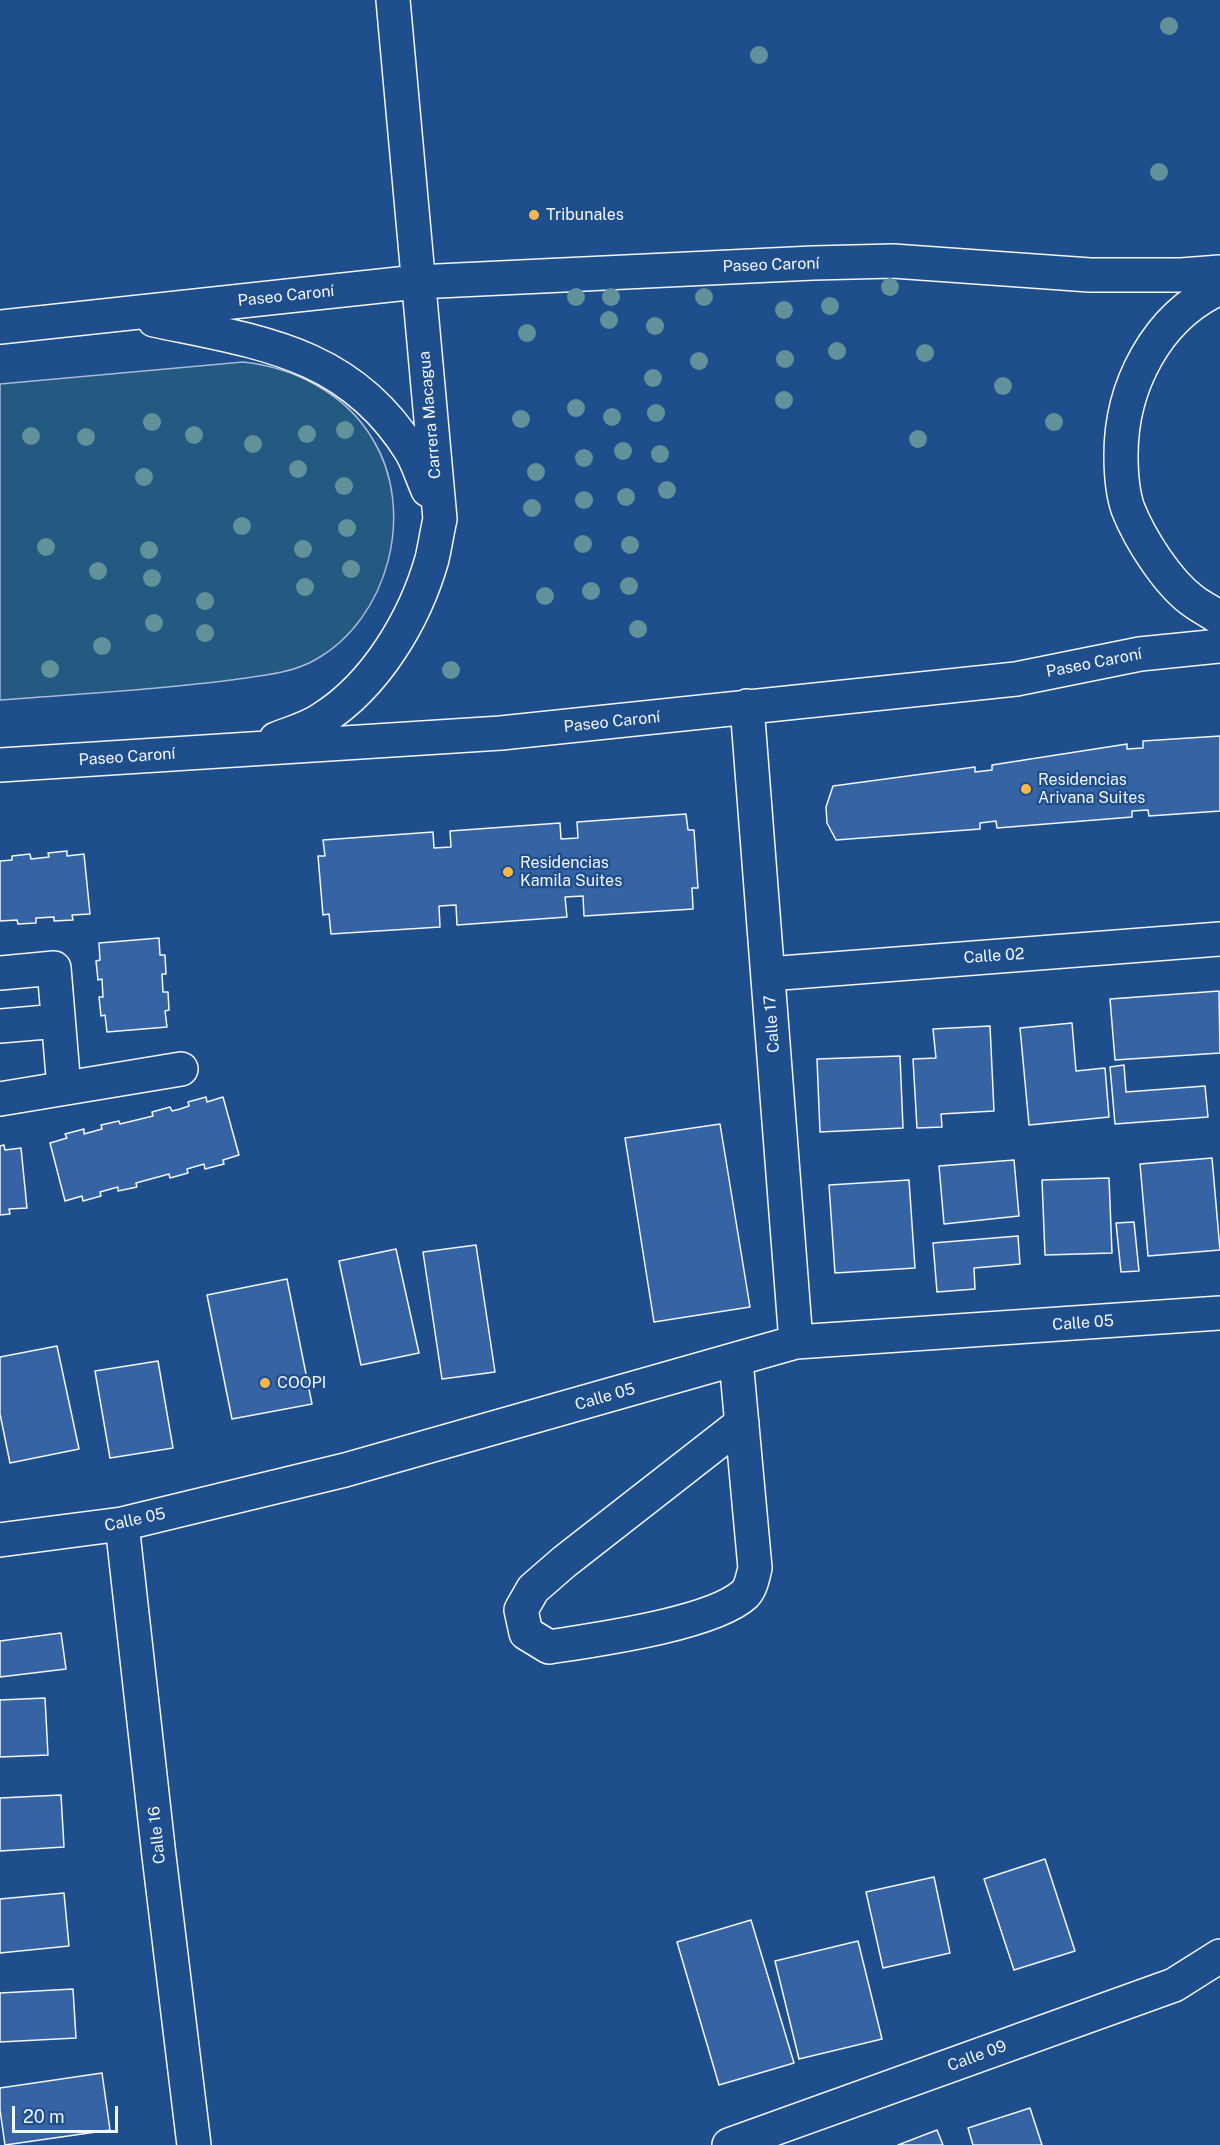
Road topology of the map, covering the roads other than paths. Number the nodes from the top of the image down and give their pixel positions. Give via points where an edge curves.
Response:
1 (393, 0) edge
2 (1220, 272) edge
3 (417, 282) junction
4 (1220, 288) edge
5 (126, 314) junction
6 (0, 327) edge
7 (440, 519) junction
8 (1220, 618) edge
9 (1220, 646) edge
10 (747, 706) junction
11 (255, 748) junction
12 (0, 765) edge
13 (1220, 939) edge
14 (0, 973) edge
15 (768, 974) junction
16 (58, 1021) junction
17 (0, 1026) edge
18 (181, 1069) dead end
19 (64, 1088) junction
20 (0, 1099) edge
21 (1220, 1313) edge
22 (796, 1342) junction
23 (736, 1360) junction
24 (742, 1424) junction
25 (123, 1524) junction
26 (0, 1540) edge
27 (1220, 1956) edge
28 (194, 2145) edge
29 (729, 2145) edge

1 - 3 street, Carrera Macagua
2 - 3 street, Paseo Caroní via 1090,275 893,261
3 - 5 street, Paseo Caroní
3 - 7 street, Carrera Macagua
4 - 8 street via 1179,315 1158,338 1140,366 1121,438 1121,477 1143,542 1191,600
5 - 6 street, Paseo Caroní
5 - 7 street via 259,342 317,363 356,387 388,418 412,453
7 - 11 street, Carrera Macagua via 431,561 412,610 390,652 361,688 322,720
9 - 10 street, Paseo Caroní via 1140,654 1016,679
10 - 11 street, Paseo Caroní via 501,733
10 - 15 street, Calle 17
11 - 12 street, Paseo Caroní
13 - 15 street, Calle 02
14 - 16 street via 54,969
15 - 22 street, Calle 17
16 - 17 street
16 - 19 street
18 - 19 street
19 - 20 street
21 - 22 street, Calle 05
22 - 23 street, Calle 05
23 - 24 street
23 - 25 street, Calle 05 via 345,1470
24 - 24 street via 533,1589 521,1610 525,1633 549,1647 614,1637 695,1618 730,1605 747,1592 756,1568
25 - 26 street, Calle 05
25 - 28 street, Calle 16
27 - 29 street, Calle 09 via 1174,1985

